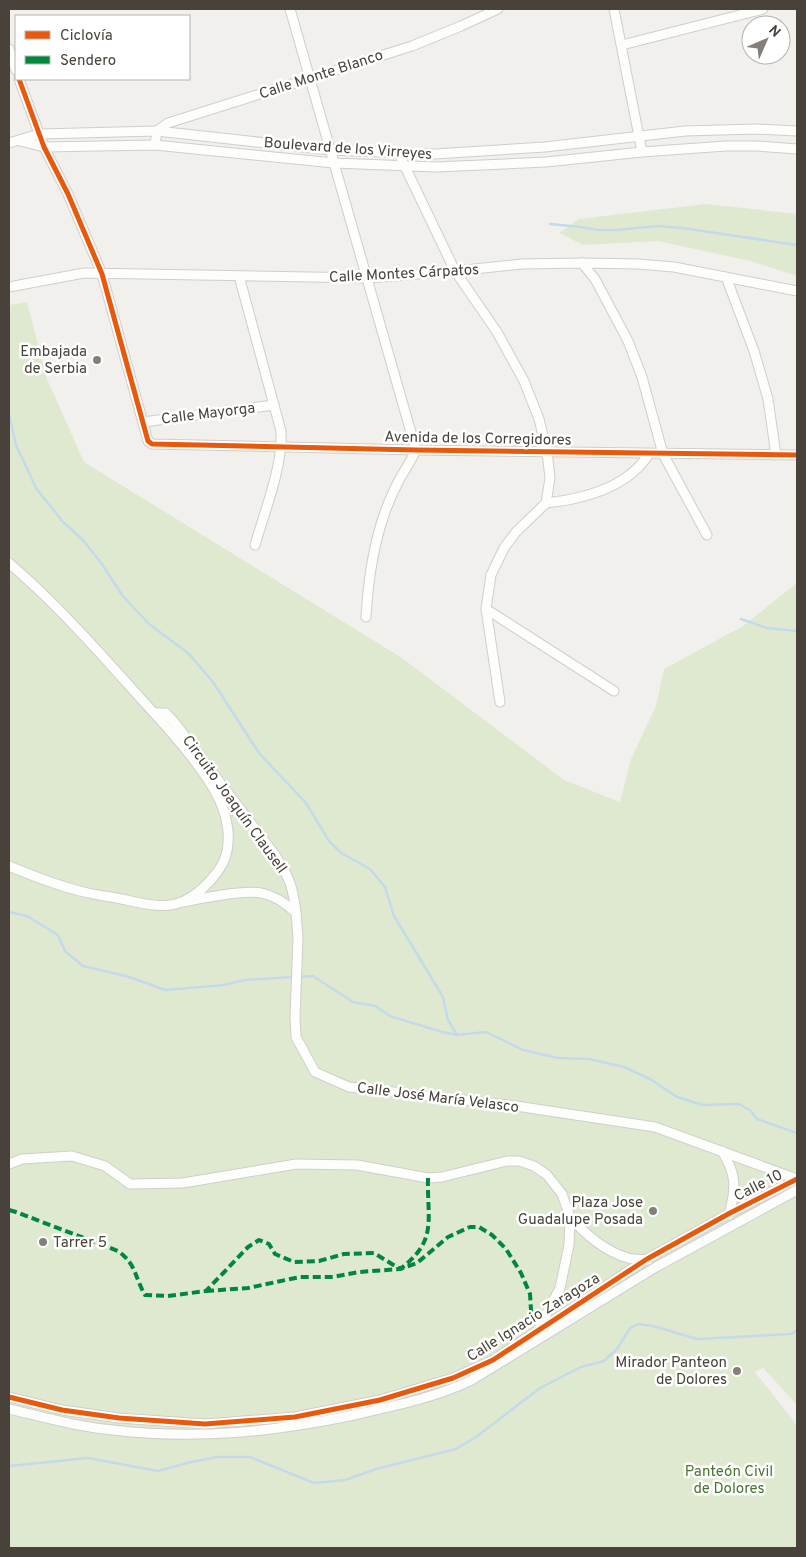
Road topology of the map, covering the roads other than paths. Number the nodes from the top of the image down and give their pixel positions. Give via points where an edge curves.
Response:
1 (290, 9) edge
2 (498, 9) edge
3 (614, 9) edge
4 (763, 9) edge
5 (622, 45) junction
6 (9, 48) edge
7 (15, 67) edge
8 (309, 78) junction
9 (19, 80) edge
10 (157, 131) junction
11 (797, 131) edge
12 (39, 134) junction
13 (639, 135) junction
14 (20, 140) junction
15 (9, 143) edge
16 (155, 146) junction
17 (44, 147) junction
18 (797, 149) edge
19 (330, 150) junction
20 (398, 152) junction
21 (642, 152) junction
22 (334, 163) junction
23 (404, 166) junction
24 (582, 263) junction
25 (455, 271) junction
26 (102, 274) junction
27 (240, 276) junction
28 (726, 277) junction
29 (368, 278) junction
30 (9, 286) edge
31 (797, 290) edge
32 (274, 405) junction
33 (143, 422) junction
34 (282, 446) junction
35 (416, 450) junction
36 (547, 452) junction
37 (649, 454) junction
38 (663, 454) junction
39 (776, 455) junction
40 (797, 455) edge
41 (546, 503) junction
42 (707, 536) dead end
43 (255, 545) dead end
44 (9, 563) edge
45 (486, 609) junction
46 (366, 617) dead end
47 (614, 691) dead end
48 (500, 702) dead end
49 (154, 713) junction
50 (9, 866) edge
51 (184, 902) junction
52 (296, 913) junction
53 (722, 1152) junction
54 (9, 1164) edge
55 (797, 1179) edge
56 (797, 1190) edge
57 (730, 1213) junction
58 (570, 1217) junction
59 (726, 1229) junction
60 (648, 1260) junction
61 (656, 1267) junction
62 (537, 1332) junction
63 (9, 1397) edge
64 (9, 1409) edge

1 - 8 street
2 - 8 street, Calle Monte Blanco via 412,46
3 - 5 street
4 - 5 street
5 - 13 street
6 - 7 street
8 - 10 street, Calle Monte Blanco via 168,123
8 - 19 street
9 - 12 street
10 - 12 street, Boulevard de los Virreyes
10 - 16 street
10 - 19 street, Boulevard de los Virreyes
11 - 13 street, Boulevard de los Virreyes via 724,129
12 - 14 street, Boulevard de los Virreyes
12 - 17 street
13 - 20 street, Boulevard de los Virreyes via 545,147 435,154
13 - 21 street
14 - 15 street, Boulevard de los Virreyes
14 - 17 street, Boulevard de los Virreyes
16 - 17 street, Boulevard de los Virreyes
16 - 22 street, Boulevard de los Virreyes
17 - 26 street
18 - 21 street, Boulevard de los Virreyes via 726,146
19 - 20 street, Boulevard de los Virreyes
19 - 22 street
20 - 23 street
21 - 23 street, Boulevard de los Virreyes via 546,162
22 - 23 street, Boulevard de los Virreyes
22 - 29 street
23 - 25 street
24 - 25 street, Calle Montes Cárpatos via 522,264
24 - 28 street, Calle Montes Cárpatos via 674,267
24 - 38 street via 595,279 628,341 642,377
25 - 29 street, Calle Montes Cárpatos
25 - 36 street via 497,332 524,381 539,419
26 - 27 street, Calle Montes Cárpatos
26 - 30 street, Calle Montes Cárpatos via 84,273
26 - 33 street
27 - 29 street, Calle Montes Cárpatos
27 - 32 street
28 - 31 street, Calle Montes Cárpatos
28 - 39 street via 768,399
29 - 35 street
32 - 33 street, Calle Mayorga
32 - 34 street
33 - 34 street, Avenida de los Corregidores via 148,441 159,444
34 - 35 street, Avenida de los Corregidores
34 - 43 street
35 - 36 street, Avenida de los Corregidores
35 - 46 street via 400,479 377,539
36 - 37 street, Avenida de los Corregidores
36 - 41 street via 550,478
37 - 38 street, Avenida de los Corregidores
37 - 41 street via 642,466 629,477 593,493
38 - 39 street, Avenida de los Corregidores
38 - 42 street
39 - 40 street, Avenida de los Corregidores
41 - 45 street via 504,548 491,574
44 - 49 street, Circuito Joaquín Clausell via 93,644
45 - 47 street
45 - 48 street
49 - 51 street, Circuito Joaquín Clausell via 213,788 228,824 229,840 221,868
49 - 52 street, Circuito Joaquín Clausell via 166,713 275,854 293,889
50 - 51 street via 84,892 144,904
51 - 52 street via 243,891 262,892 286,903
52 - 53 street, Calle José María Velasco via 296,1038 315,1072 349,1087 458,1098 644,1125
53 - 55 street, Calle José María Velasco
53 - 57 street via 734,1176
54 - 58 street, Calle Ignacio Zaragoza via 72,1156 105,1166 130,1184 183,1182 296,1164 356,1165 428,1178 519,1161 547,1175 562,1194
55 - 57 street, Calle 10
56 - 59 street, Calle 10
57 - 59 street
57 - 60 street, Calle Ignacio Zaragoza
58 - 60 street, Calle Ignacio Zaragoza via 612,1252 630,1259
58 - 62 street, Calle Ignacio Zaragoza via 569,1245 560,1288
59 - 61 street, Calle Ignacio Zaragoza
60 - 61 street
60 - 62 street, Calle Ignacio Zaragoza
61 - 64 street, Calle Ignacio Zaragoza via 470,1381 439,1394 356,1414 305,1425 229,1434 185,1435 83,1426
62 - 63 street, Calle Ignacio Zaragoza via 493,1360 453,1378 380,1400 295,1417 205,1424 119,1418 62,1410

